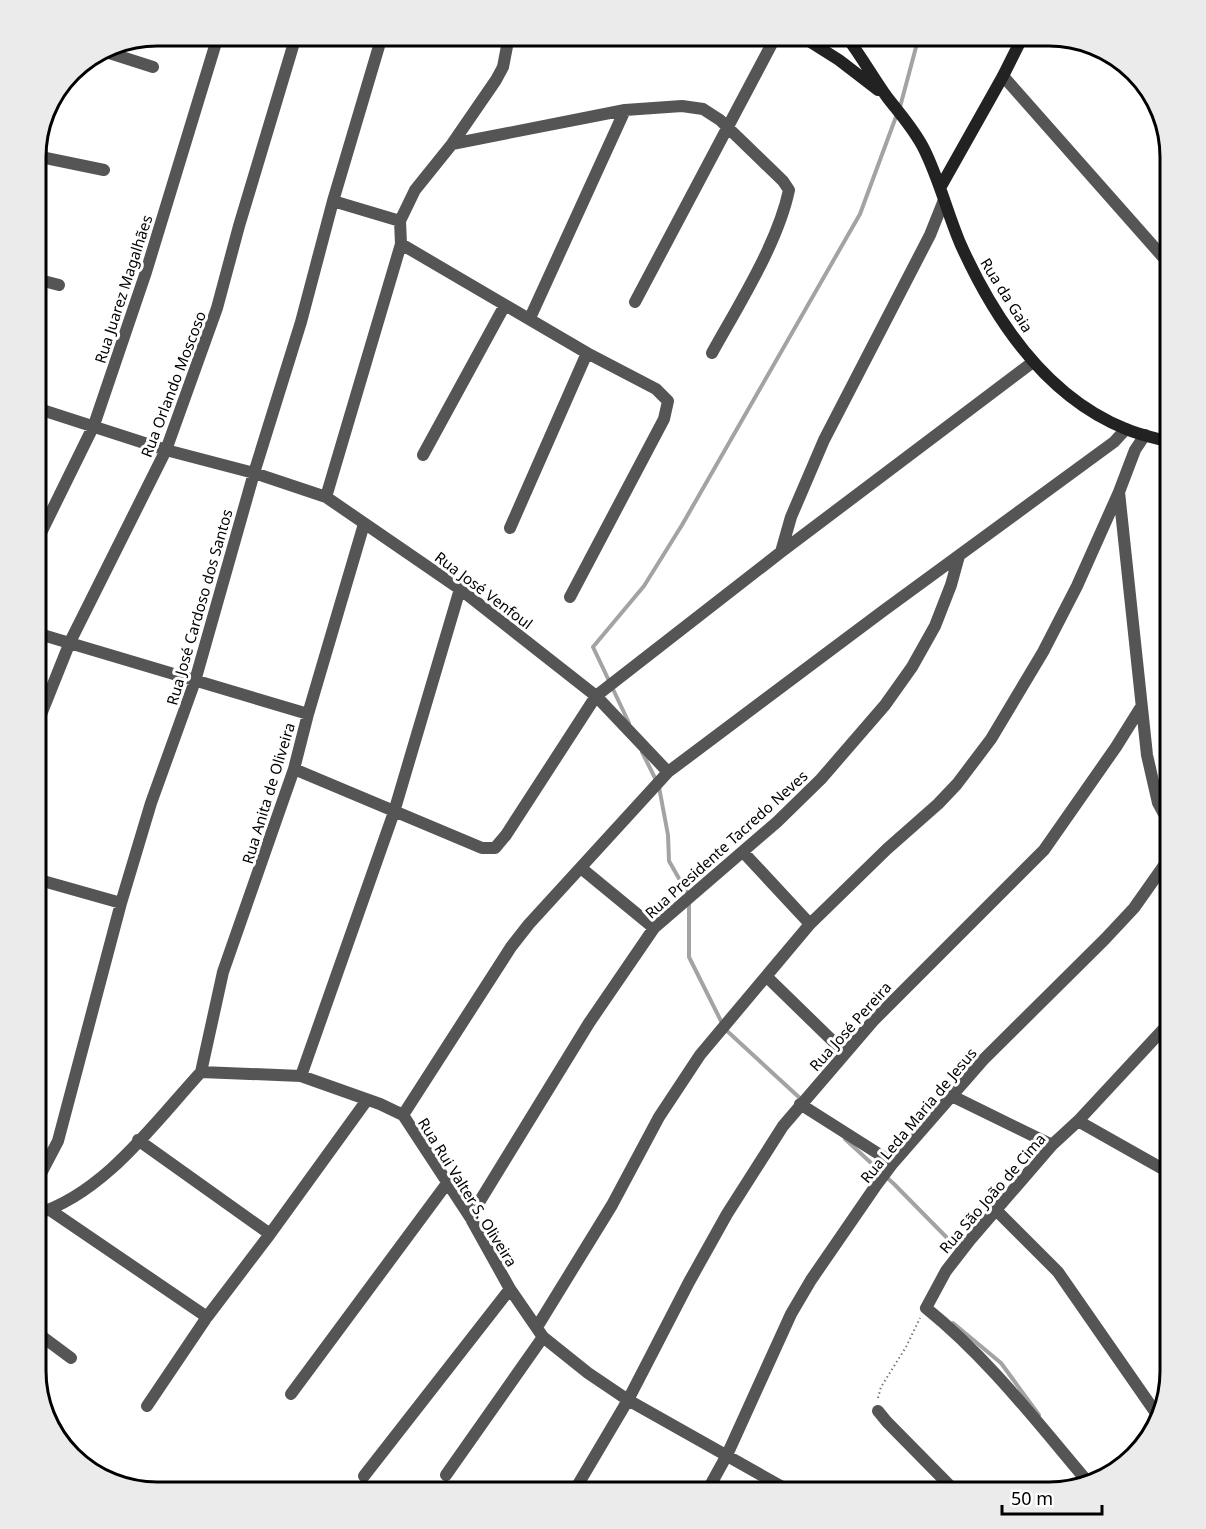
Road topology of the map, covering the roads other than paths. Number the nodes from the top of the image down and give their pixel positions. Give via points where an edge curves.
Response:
1 (215, 47) edge
2 (293, 47) edge
3 (379, 47) edge
4 (507, 47) edge
5 (770, 47) edge
6 (818, 47) edge
7 (1018, 47) edge
8 (855, 48) joint
9 (115, 55) edge
10 (839, 60) junction
11 (153, 67) dead end
12 (1003, 76) junction
13 (888, 98) junction
14 (625, 110) junction
15 (726, 128) junction
16 (452, 144) junction
17 (47, 158) edge
18 (104, 170) dead end
19 (942, 194) junction
20 (333, 201) junction
21 (400, 221) junction
22 (400, 243) junction
23 (1160, 255) edge
24 (47, 282) edge
25 (59, 285) dead end
26 (635, 302) dead end
27 (505, 305) junction
28 (530, 318) junction
29 (587, 352) junction
30 (712, 353) dead end
31 (1034, 362) junction
32 (47, 411) edge
33 (94, 425) junction
34 (1126, 429) junction
35 (1145, 435) junction
36 (1160, 439) edge
37 (166, 450) junction
38 (423, 455) dead end
39 (254, 473) junction
40 (1119, 492) junction
41 (326, 497) junction
42 (47, 521) edge
43 (364, 524) junction
44 (510, 528) dead end
45 (781, 552) junction
46 (959, 556) junction
47 (460, 589) junction
48 (570, 597) dead end
49 (47, 636) edge
50 (70, 642) junction
51 (195, 681) junction
52 (596, 696) junction
53 (47, 701) edge
54 (1141, 707) junction
55 (308, 714) junction
56 (294, 769) junction
57 (668, 772) junction
58 (1160, 806) edge
59 (394, 812) junction
60 (743, 852) junction
61 (580, 868) junction
62 (1160, 871) edge
63 (46, 882) edge
64 (121, 903) junction
65 (810, 924) junction
66 (654, 928) junction
67 (767, 977) junction
68 (1160, 1033) edge
69 (845, 1053) junction
70 (201, 1072) junction
71 (301, 1076) junction
72 (952, 1096) junction
73 (367, 1100) junction
74 (800, 1104) junction
75 (403, 1115) junction
76 (1078, 1121) junction
77 (138, 1140) junction
78 (1052, 1145) junction
79 (893, 1163) junction
80 (46, 1164) edge
81 (1160, 1167) edge
82 (448, 1182) junction
83 (50, 1210) junction
84 (996, 1210) junction
85 (46, 1211) edge
86 (470, 1217) junction
87 (270, 1234) junction
88 (510, 1289) junction
89 (207, 1317) junction
90 (540, 1332) junction
91 (46, 1339) edge
92 (71, 1358) dead end
93 (291, 1394) dead end
94 (628, 1400) junction
95 (147, 1406) dead end
96 (1153, 1409) edge
97 (878, 1411) road end
98 (727, 1455) junction
99 (446, 1475) dead end
100 (364, 1476) dead end
101 (1084, 1477) edge
102 (580, 1482) edge
103 (712, 1482) edge
104 (774, 1482) edge
105 (946, 1482) edge

1 - 33 street, Rua Juarez Magalhães via 146,272
2 - 37 street, Rua Orlando Moscoso via 217,308
3 - 20 street, Rua José Cardoso dos Santos
4 - 16 street via 499,74
5 - 15 street
6 - 10 main road
7 - 12 main road
8 - 10 main road via 852,58
8 - 13 main road
9 - 11 street
10 - 13 main road
12 - 19 main road via 956,157
12 - 23 street
13 - 19 main road, Rua da Gaia via 919,139
14 - 15 street via 682,106 702,109
14 - 16 street
14 - 28 street
15 - 26 street
15 - 30 street via 789,190 772,240
16 - 21 street via 415,190
17 - 18 street
19 - 31 main road, Rua da Gaia via 983,287
19 - 45 street via 930,235 824,440 791,517
20 - 21 street
20 - 39 street, Rua José Cardoso dos Santos via 301,322
21 - 22 street
22 - 27 street
22 - 41 street
24 - 25 street
27 - 28 street
27 - 38 street
28 - 29 street
29 - 44 street
29 - 48 street via 656,389 668,401 664,418
31 - 34 main road, Rua da Gaia via 1071,398
31 - 45 street
32 - 33 street, Rua José Venfoul
33 - 37 street, Rua José Venfoul
33 - 42 street, Rua Juarez Magalhães
34 - 35 main road, Rua da Gaia
34 - 46 street via 1114,442
35 - 36 main road, Rua da Gaia
35 - 40 street
37 - 39 street, Rua José Venfoul
37 - 50 street, Rua Orlando Moscoso
39 - 41 street, Rua José Venfoul
39 - 51 street, Rua José Cardoso dos Santos
40 - 54 street
40 - 65 street via 1043,652 979,755 938,804
41 - 43 street, Rua José Venfoul
43 - 47 street, Rua José Venfoul
43 - 55 street, Rua Anita de Oliveira
45 - 52 street
46 - 57 street
46 - 60 street, Rua Presidente Tacredo Neves via 935,626 885,705 821,779
47 - 52 street, Rua José Venfoul
47 - 59 street
49 - 50 street
50 - 51 street
50 - 53 street, Rua Orlando Moscoso
51 - 55 street
51 - 64 street, Rua José Cardoso dos Santos via 151,803
52 - 57 street, Rua José Venfoul
52 - 59 street via 495,848 482,848
54 - 58 street via 1147,755
54 - 69 street, Rua José Pereira via 1044,850 880,1013
55 - 56 street, Rua Anita de Oliveira
56 - 59 street
56 - 70 street, Rua Anita de Oliveira via 223,972
57 - 61 street
59 - 71 street
60 - 65 street
60 - 66 street, Rua Presidente Tacredo Neves
61 - 66 street
61 - 75 street via 511,947
62 - 72 street, Rua Leda Maria de Jesus via 1134,908
63 - 64 street
64 - 80 street, Rua José Cardoso dos Santos via 58,1141
65 - 67 street
66 - 86 street, Rua Presidente Tacredo Neves via 589,1023
67 - 69 street
67 - 90 street via 700,1055 659,1117
68 - 76 street, Rua São João de Cima
69 - 74 street, Rua José Pereira
70 - 71 street, Rua Rui Valter S. Oliveira
70 - 77 street
71 - 73 street, Rua Rui Valter S. Oliveira
72 - 78 street
72 - 79 street, Rua Leda Maria de Jesus
73 - 75 street, Rua Rui Valter S. Oliveira
73 - 87 street
74 - 79 street
74 - 94 street, Rua José Pereira via 727,1214
75 - 82 street, Rua Rui Valter S. Oliveira
76 - 78 street, Rua São João de Cima
76 - 81 street
77 - 83 street via 105,1175
77 - 87 street
78 - 84 street, Rua São João de Cima
79 - 98 street, Rua Leda Maria de Jesus via 791,1314
82 - 86 street, Rua Rui Valter S. Oliveira
82 - 93 street
83 - 85 street
83 - 89 street
84 - 96 street via 1058,1272
84 - 101 street, Rua São João de Cima via 946,1271 926,1308 999,1376
86 - 88 street, Rua Rui Valter S. Oliveira
87 - 89 street
88 - 90 street, Rua Rui Valter S. Oliveira
88 - 100 street
89 - 95 street
90 - 94 street, Rua Rui Valter S. Oliveira via 588,1373
90 - 99 street
91 - 92 street
94 - 98 street, Rua Rui Valter S. Oliveira
94 - 102 street, Rua José Pereira
97 - 105 street
98 - 103 street, Rua Leda Maria de Jesus
98 - 104 street, Rua Rui Valter S. Oliveira

